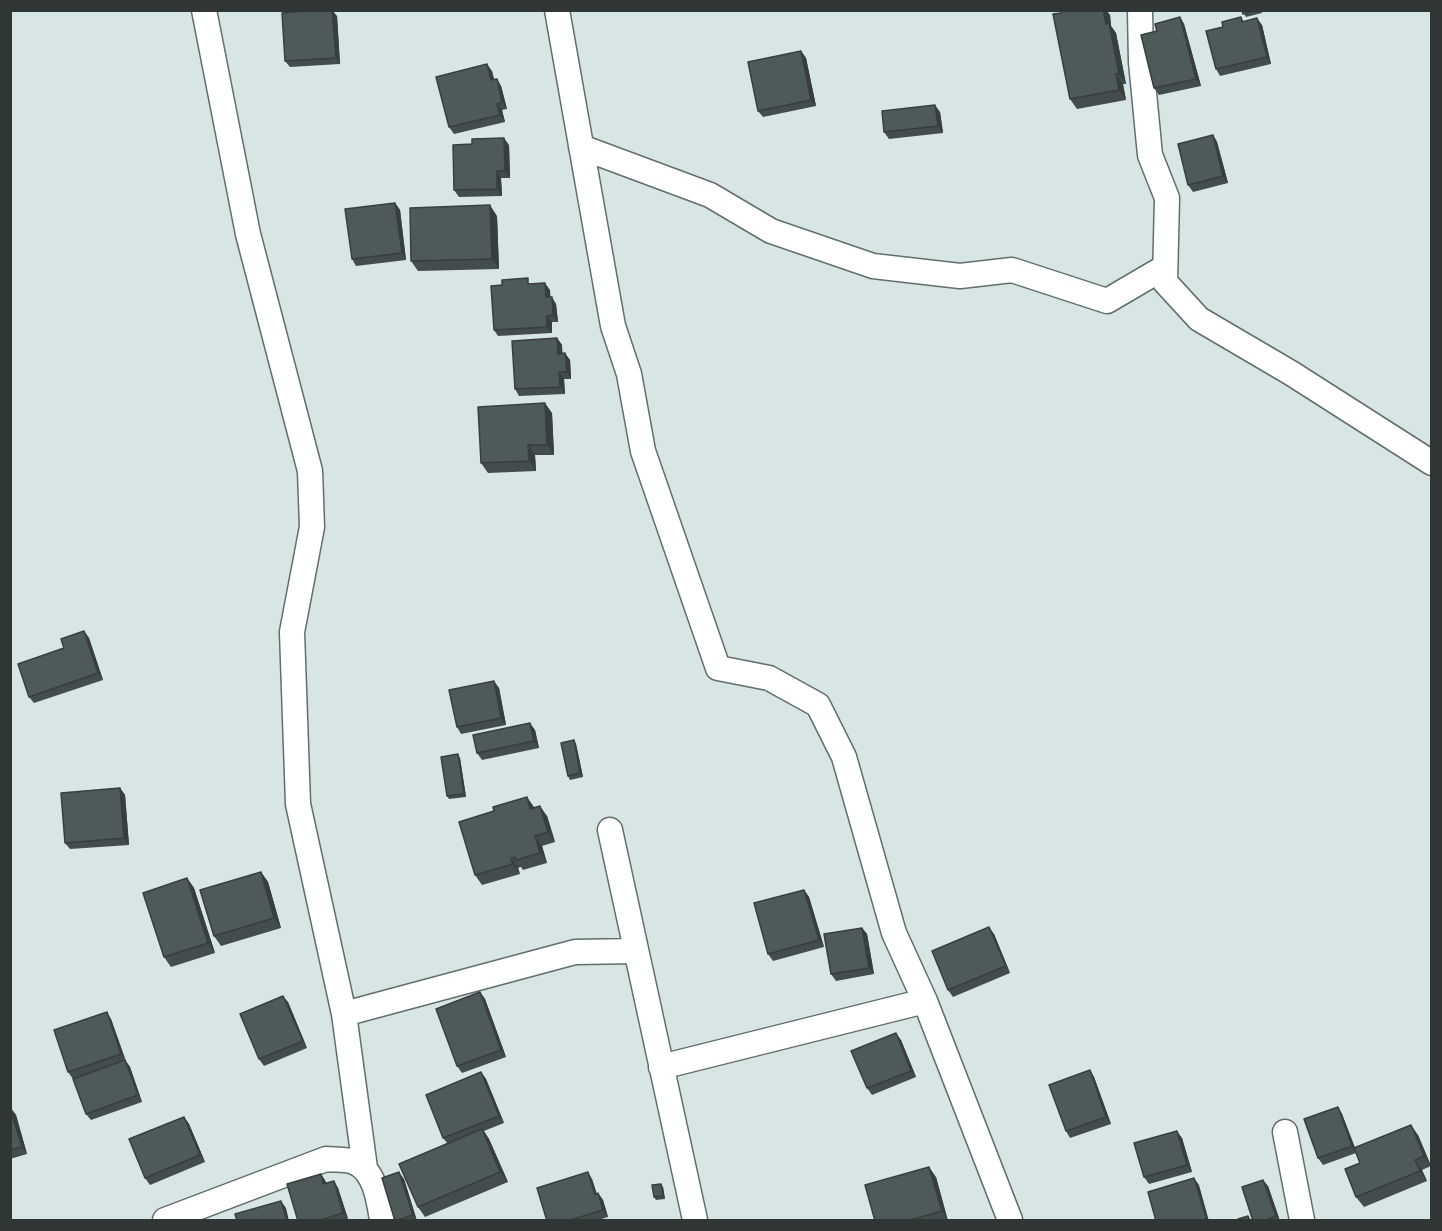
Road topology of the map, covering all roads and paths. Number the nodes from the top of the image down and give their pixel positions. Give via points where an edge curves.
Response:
1 (204, 10) edge
2 (557, 10) edge
3 (1140, 10) edge
4 (581, 147) junction
5 (1165, 267) junction
6 (1431, 463) edge
7 (610, 830) dead end
8 (636, 951) junction
9 (925, 1000) junction
10 (345, 1014) junction
11 (660, 1067) junction
12 (1286, 1132) dead end
13 (365, 1168) junction
14 (165, 1221) edge
15 (382, 1221) edge
16 (695, 1221) edge
17 (1010, 1221) edge
18 (1302, 1221) edge

1 - 10 street via 248,234 310,471 312,527 292,632 298,804
2 - 4 street
3 - 5 street via 1150,155 1167,198
4 - 5 street via 710,195 771,231 873,266 960,276 1012,270 1107,301
4 - 9 street via 613,326 628,374 642,450 718,668 769,678 818,705 844,757 894,933
5 - 6 street via 1165,282 1199,319
7 - 8 street
8 - 10 street via 575,952
8 - 11 street
9 - 11 street
9 - 17 street
10 - 13 street
11 - 16 street
12 - 18 street
13 - 14 street via 353,1161 326,1159
13 - 15 street via 378,1196

